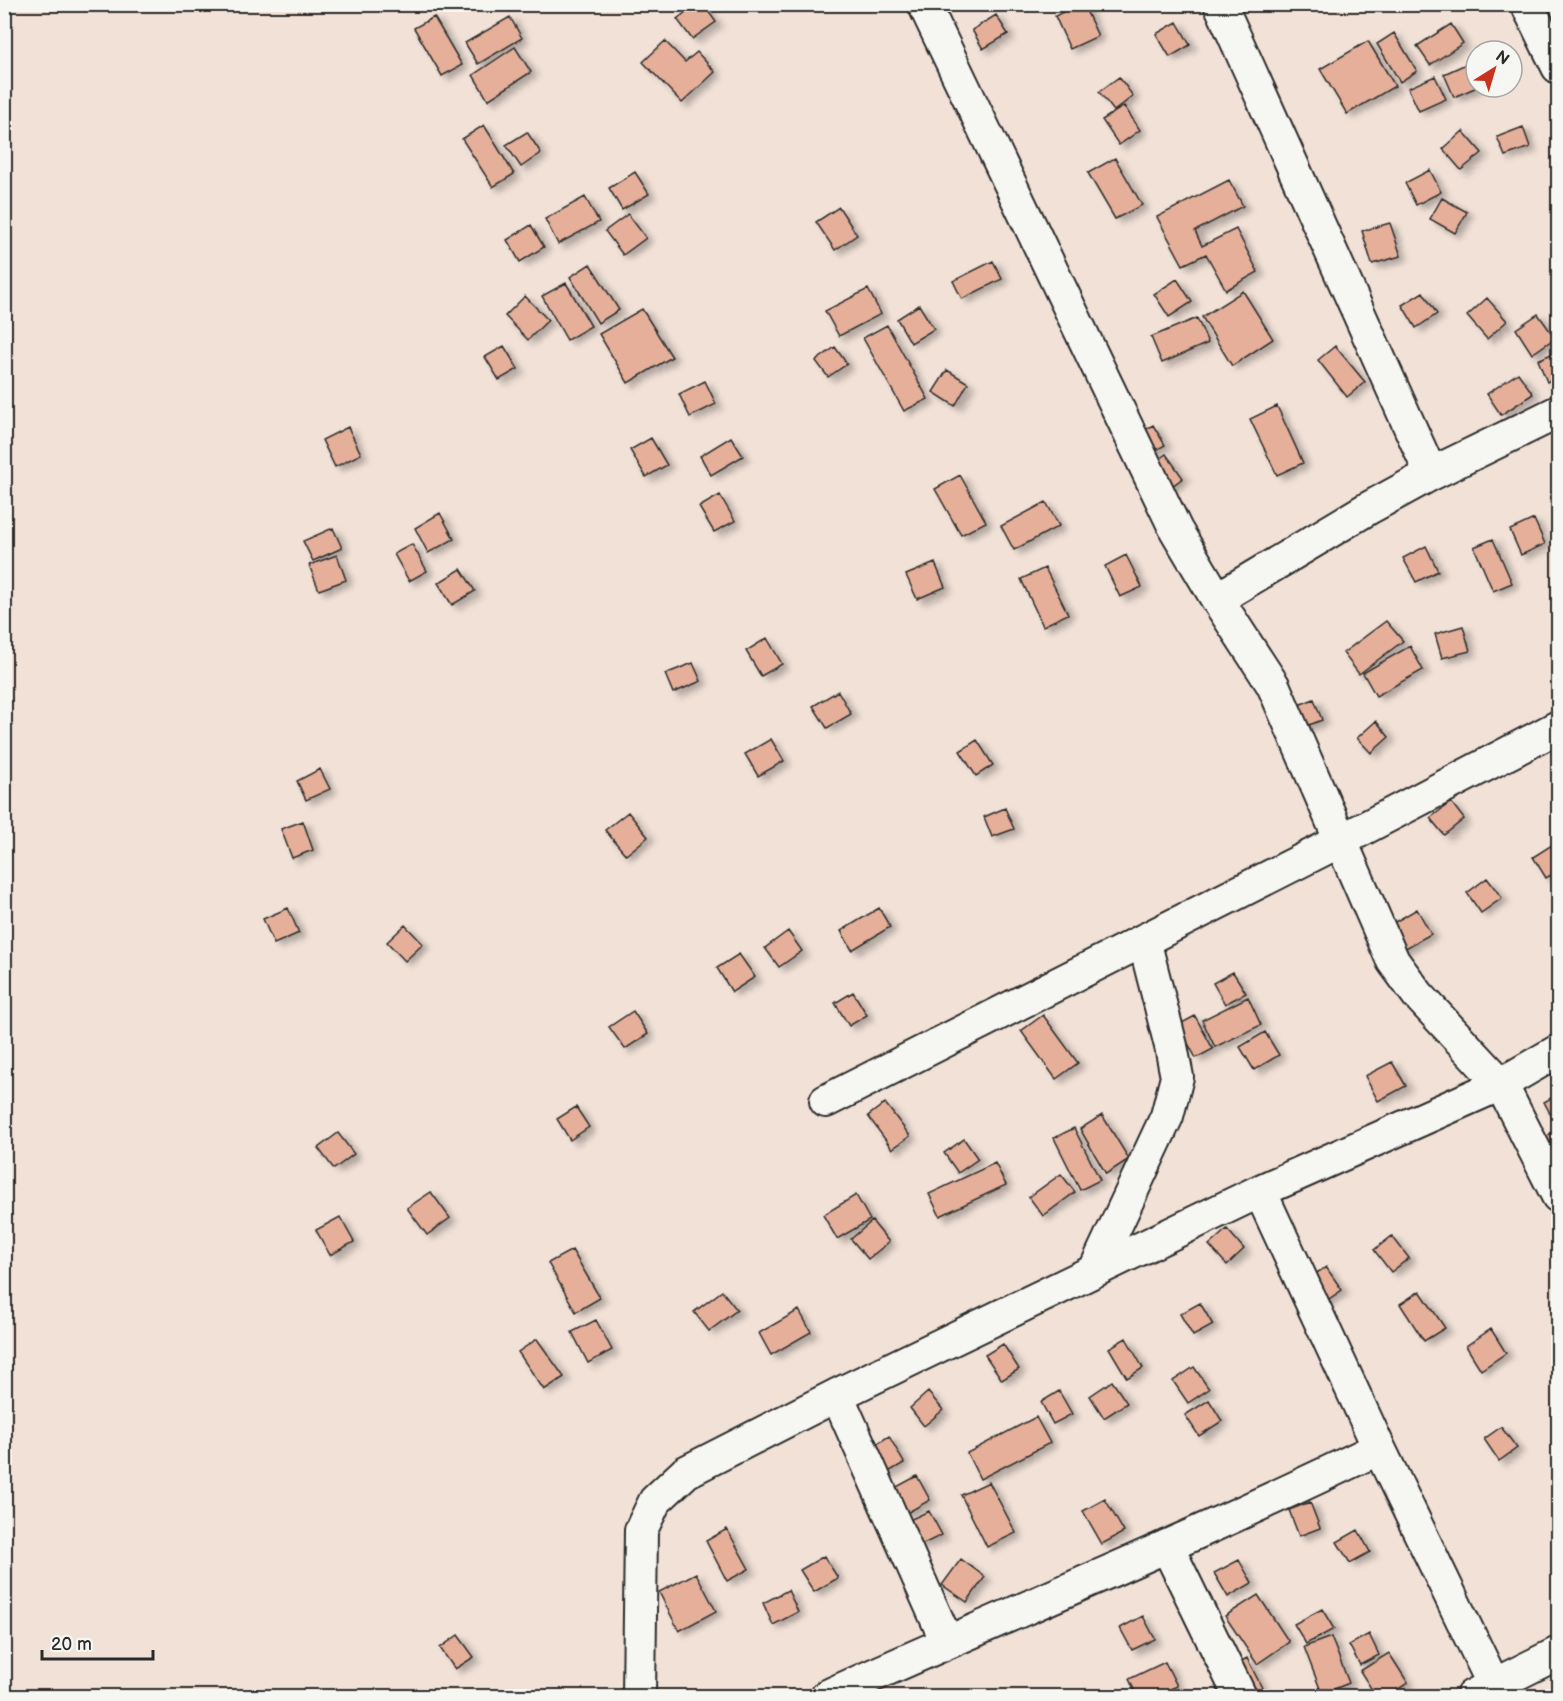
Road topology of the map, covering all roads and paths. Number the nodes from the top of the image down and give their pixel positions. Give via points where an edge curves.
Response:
1 (924, 4) edge
2 (1220, 4) edge
3 (1527, 4) edge
4 (1558, 67) edge
5 (1558, 412) edge
6 (1431, 474) junction
7 (1217, 599) junction
8 (1558, 727) edge
9 (1340, 841) junction
10 (1144, 940) junction
11 (1558, 1051) edge
12 (1501, 1084) junction
13 (826, 1101) dead end
14 (1260, 1191) junction
15 (1558, 1196) edge
16 (1095, 1270) junction
17 (837, 1395) junction
18 (1379, 1448) junction
19 (1167, 1546) junction
20 (947, 1642) junction
21 (1558, 1653) edge
22 (1488, 1693) edge
23 (639, 1696) edge
24 (828, 1696) edge
25 (1240, 1696) edge

1 - 7 street via 1176,530
2 - 6 street
3 - 4 street
5 - 6 street
6 - 7 street
7 - 9 street via 1273,685
8 - 9 street
9 - 10 street
9 - 12 street via 1405,980
10 - 13 street
10 - 16 street via 1177,1077 1167,1116
11 - 12 street
12 - 14 street
12 - 15 street
14 - 16 street
14 - 18 street
16 - 17 street
17 - 20 street
17 - 23 street via 686,1472 655,1501 641,1530
18 - 19 street
18 - 22 street
19 - 20 street
19 - 25 street
20 - 24 street
21 - 22 street

